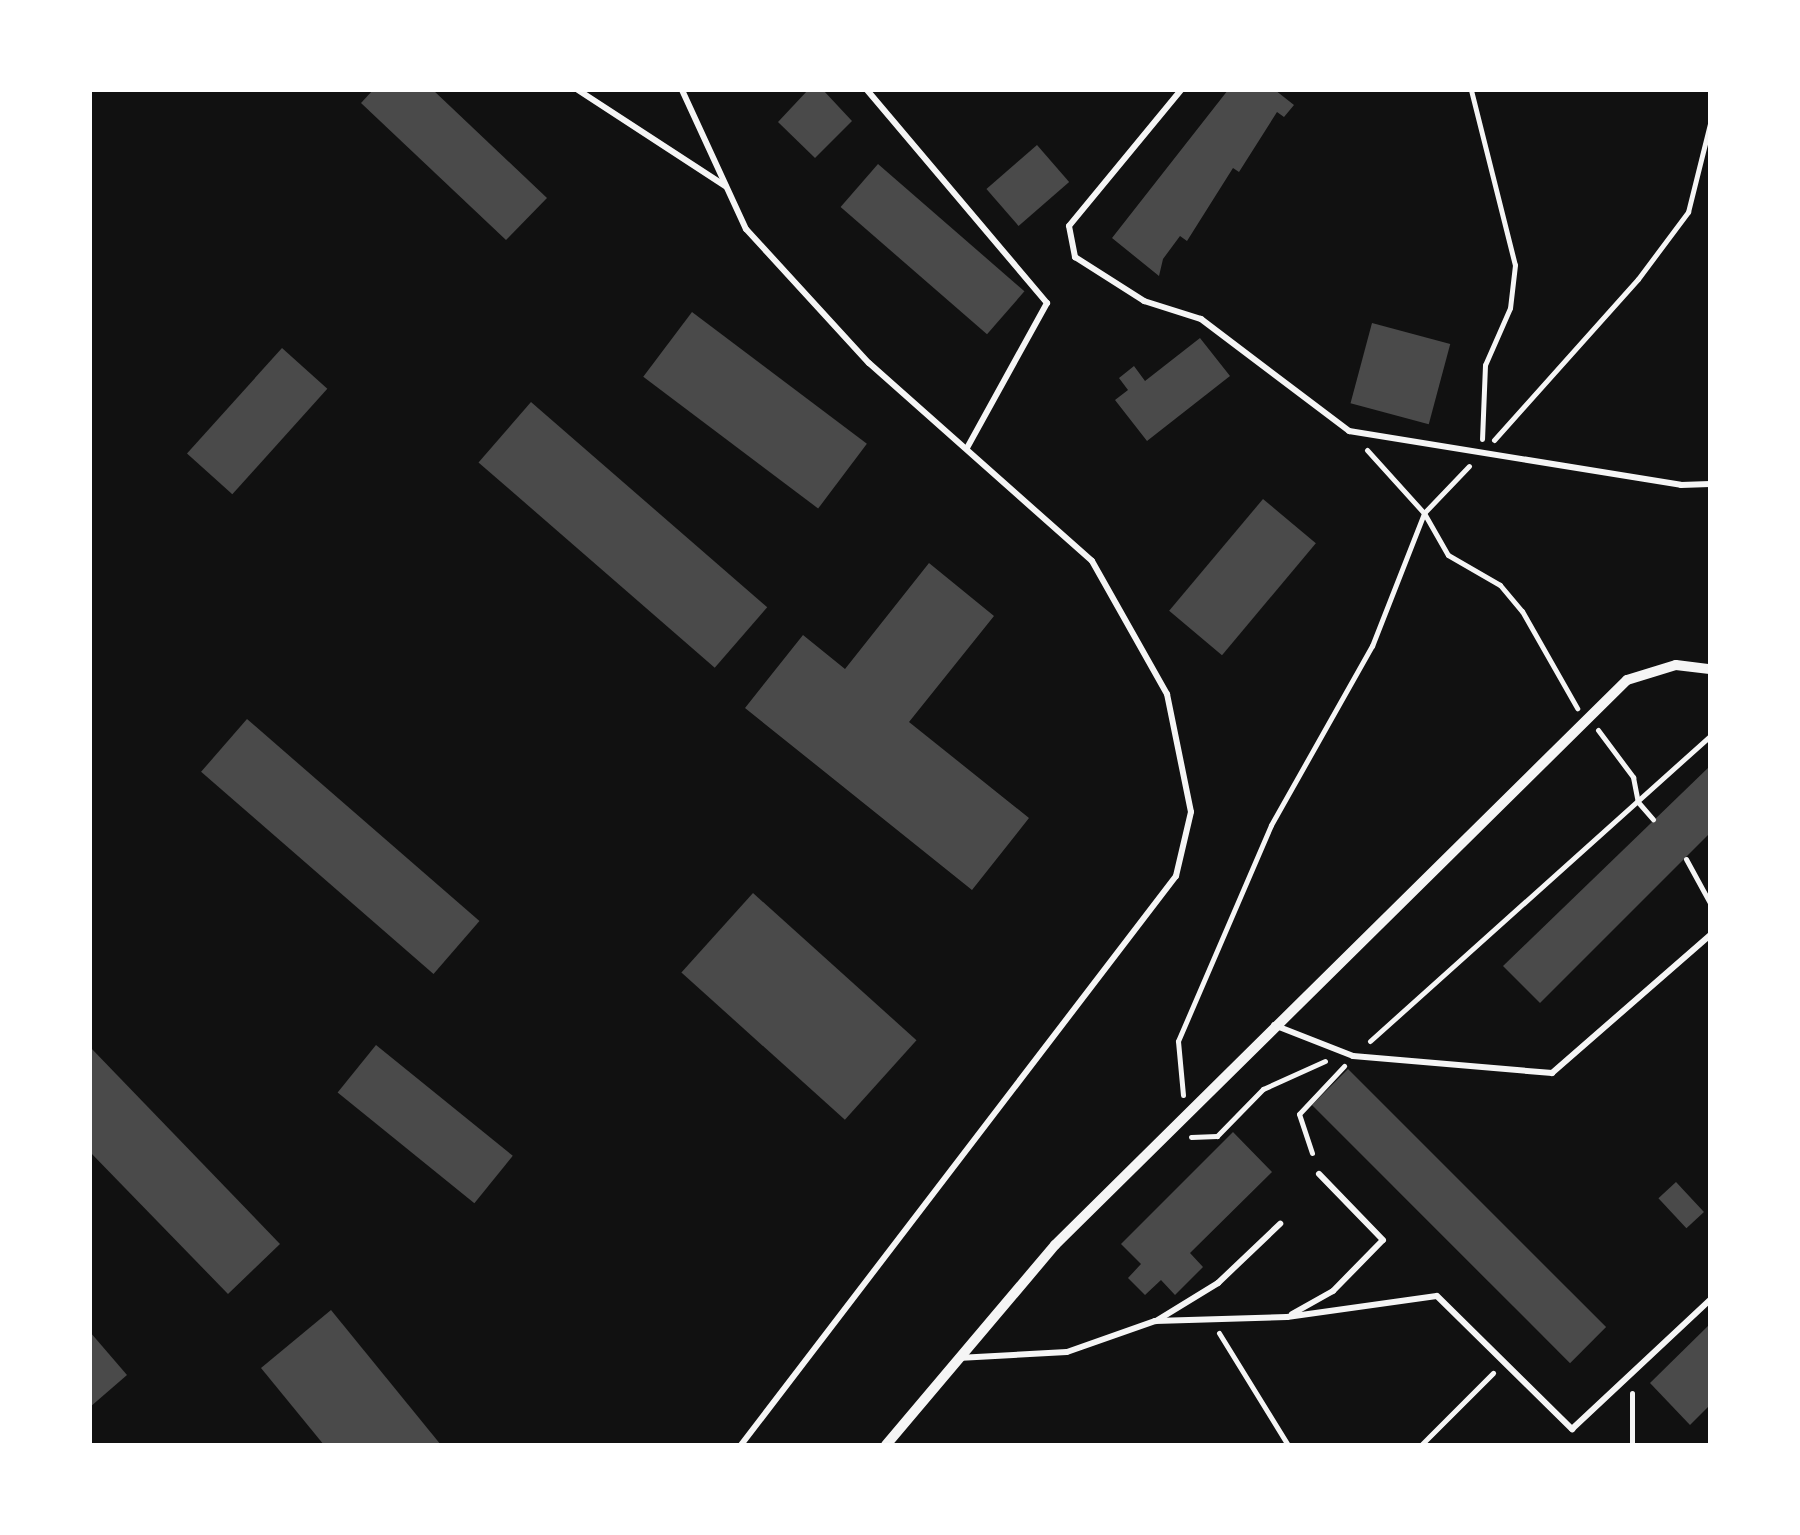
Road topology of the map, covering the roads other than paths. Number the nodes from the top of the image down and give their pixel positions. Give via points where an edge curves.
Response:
1 (578, 90) edge
2 (867, 90) edge
3 (1181, 90) edge
4 (684, 93) edge
5 (726, 187) junction
6 (967, 448) junction
7 (1710, 484) edge
8 (1710, 668) edge
9 (1710, 934) edge
10 (1273, 1024) junction
11 (1319, 1174) dead end
12 (1280, 1224) dead end
13 (1710, 1300) edge
14 (1287, 1317) junction
15 (1155, 1321) junction
16 (958, 1358) junction
17 (742, 1445) edge
18 (886, 1445) edge

1 - 5 lane
2 - 6 lane via 1047,304
3 - 7 lane via 1069,226 1075,257 1144,301 1200,319 1349,431
4 - 5 lane
5 - 6 lane via 746,229 869,362
6 - 17 lane via 1092,560 1167,694 1192,812 1176,876
8 - 10 street via 1676,665 1627,680
9 - 10 lane via 1552,1073 1352,1056
10 - 16 street
11 - 14 lane via 1383,1240 1333,1291
12 - 15 lane via 1218,1283
13 - 14 lane via 1572,1429 1437,1296
14 - 15 lane
15 - 16 lane via 1067,1352
16 - 18 street

